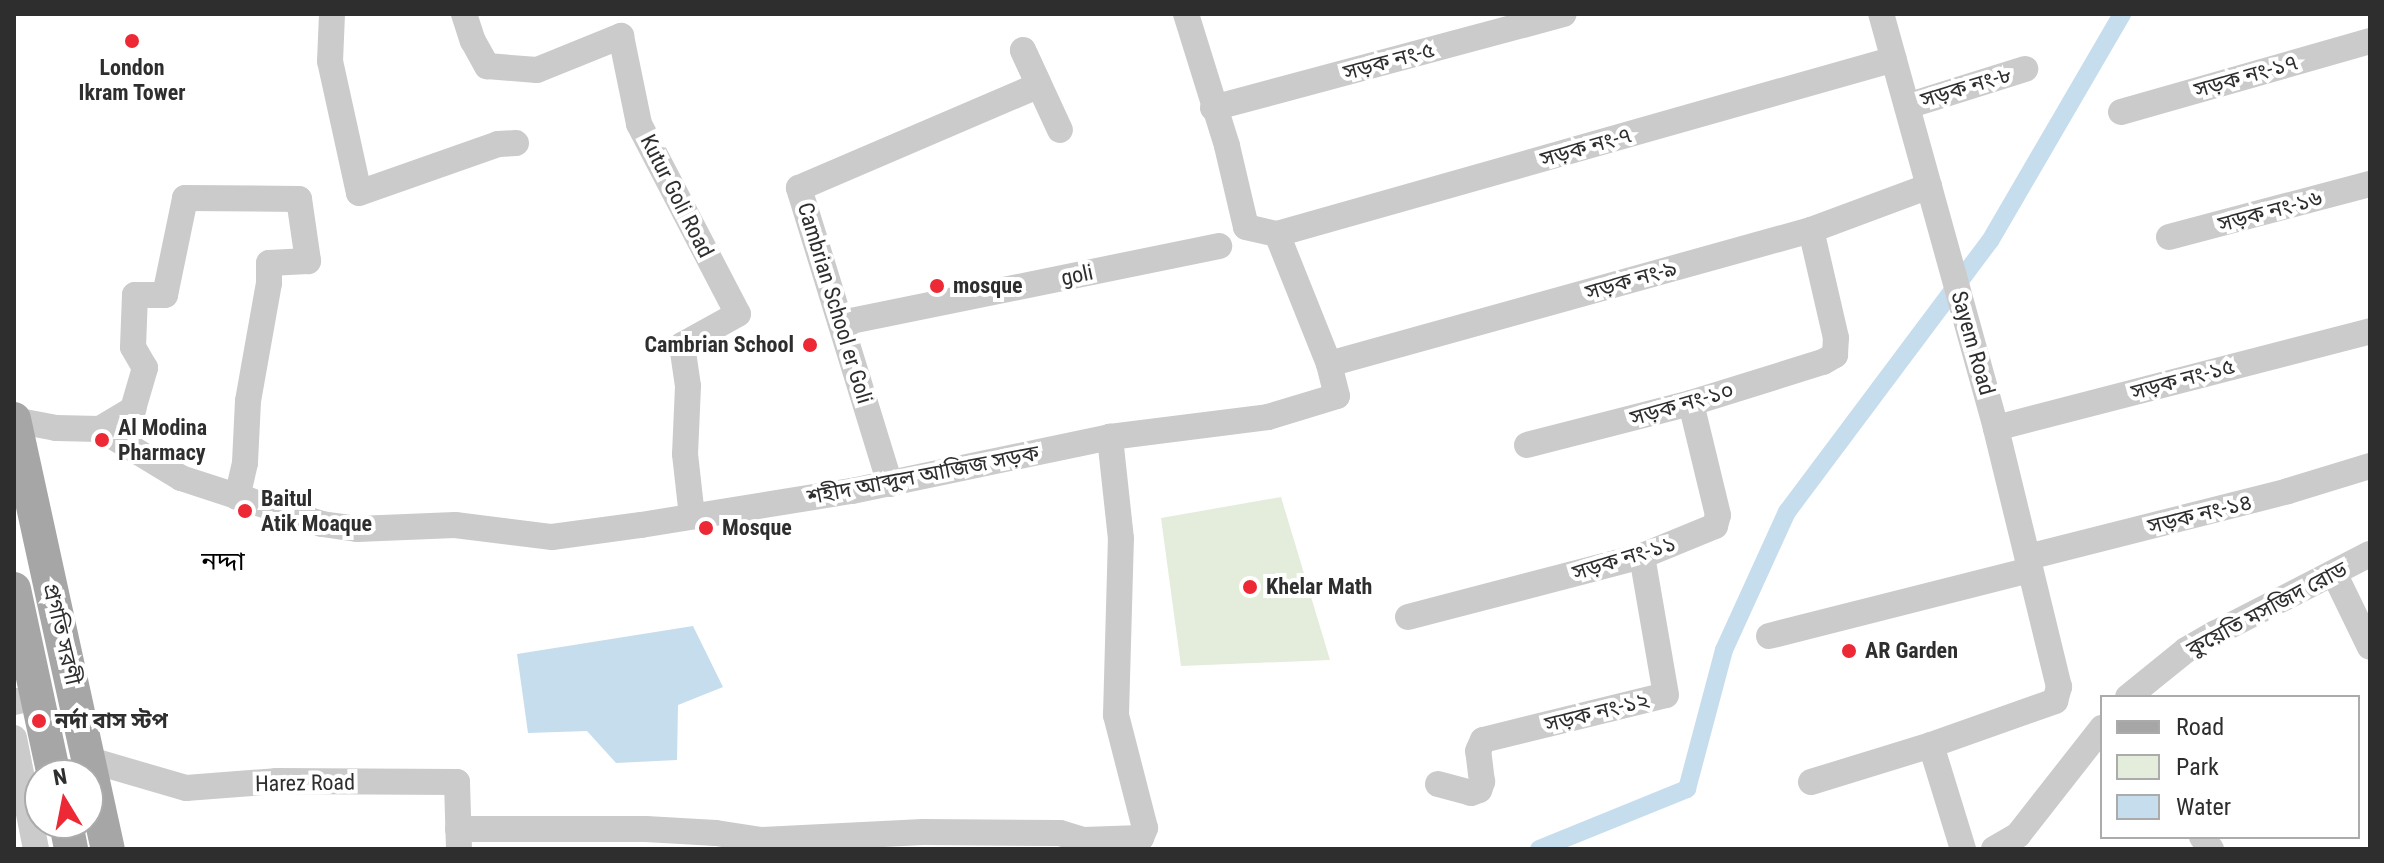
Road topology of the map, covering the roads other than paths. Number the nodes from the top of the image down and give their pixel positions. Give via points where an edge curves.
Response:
1 (332, 14) edge
2 (464, 14) edge
3 (1186, 14) edge
4 (1564, 14) edge
5 (1881, 14) edge
6 (2370, 41) edge
7 (1894, 59) junction
8 (2025, 69) dead end
9 (1907, 106) junction
10 (1213, 108) junction
11 (2121, 112) dead end
12 (1060, 130) dead end
13 (516, 143) dead end
14 (2370, 184) edge
15 (1929, 186) junction
16 (1811, 230) junction
17 (1277, 234) junction
18 (2169, 237) dead end
19 (1219, 246) dead end
20 (841, 323) junction
21 (2370, 331) edge
22 (1329, 364) junction
23 (1691, 403) junction
24 (14, 420) edge
25 (1996, 428) junction
26 (100, 429) junction
27 (1110, 437) junction
28 (1527, 445) dead end
29 (2370, 466) edge
30 (890, 484) junction
31 (237, 497) junction
32 (692, 516) junction
33 (2370, 554) edge
34 (1642, 556) junction
35 (2028, 564) junction
36 (2334, 573) junction
37 (14, 589) edge
38 (1408, 617) dead end
39 (1769, 636) dead end
40 (2370, 647) edge
41 (2130, 695) edge
42 (25, 699) edge
43 (2100, 731) edge
44 (14, 738) edge
45 (1931, 745) junction
46 (48, 759) edge
47 (90, 759) edge
48 (104, 764) edge
49 (1811, 782) dead end
50 (1438, 784) dead end
51 (104, 829) edge
52 (458, 839) edge
53 (36, 849) edge
54 (108, 849) edge
55 (1963, 849) edge
56 (1994, 849) edge

1 - 13 street via 330,61 359,193 498,144
2 - 32 street, Kutur Goli Road via 487,66 537,70 621,36 639,124 738,314 682,345
3 - 10 street
4 - 10 street, সড়ক নং-৫
5 - 7 street, Sayem Road
6 - 11 street, সড়ক নং-১৭
7 - 9 street, Sayem Road
7 - 17 street, সড়ক নং-৭
8 - 9 street, সড়ক নং-৮
9 - 15 street, Sayem Road
10 - 17 street via 1246,227
12 - 20 street, Cambrian School er Goli via 1023,50 1039,85 799,188
14 - 18 street, সড়ক নং-১৬
15 - 16 street, সড়ক নং-৯
15 - 25 street, Sayem Road
16 - 22 street, সড়ক নং-৯
16 - 23 street, সড়ক নং-১০ via 1836,338 1835,355
17 - 22 street
19 - 20 street, goli
20 - 30 street, Cambrian School er Goli
21 - 25 street, সড়ক নং-১৫
22 - 27 street, শহীদ আব্দুল আজিজ সড়ক via 1337,396 1268,417
23 - 28 street, সড়ক নং-১০
23 - 34 street, সড়ক নং-১১ via 1718,515 1715,526
24 - 26 street, শহীদ আব্দুল আজিজ সড়ক
24 - 47 main road, প্রগতি সরণী
25 - 35 street, Sayem Road
26 - 31 street, শহীদ আব্দুল আজিজ সড়ক via 181,478
26 - 31 street via 133,409 145,368 133,347 135,295 165,295 185,198 299,199 308,261 269,263
27 - 30 street, শহীদ আব্দুল আজিজ সড়ক
27 - 52 street via 1121,539 1116,715 1145,828 1141,838 955,832 761,840 646,829
29 - 35 street, সড়ক নং-১৪
30 - 32 street, শহীদ আব্দুল আজিজ সড়ক
31 - 32 street, শহীদ আব্দুল আজিজ সড়ক via 322,524 357,529 455,525 552,537
33 - 36 street, কুয়েতি মসজিদ রোড
34 - 38 street, সড়ক নং-১১
34 - 50 street, সড়ক নং-১২ via 1666,695 1483,740 1478,751 1479,790 1471,793
35 - 39 street, সড়ক নং-১৪
35 - 45 street, Sayem Road via 2059,687 2055,701
36 - 40 street
36 - 41 street, কুয়েতি মসজিদ রোড via 2186,650
37 - 42 main road, প্রগতি সরণী
42 - 46 main road, প্রগতি সরণী
43 - 56 street via 2018,835
44 - 53 street
45 - 49 street
45 - 55 street
48 - 52 street, Harez Road via 186,788 276,781 457,782
51 - 54 main road, প্রগতি সরণী

